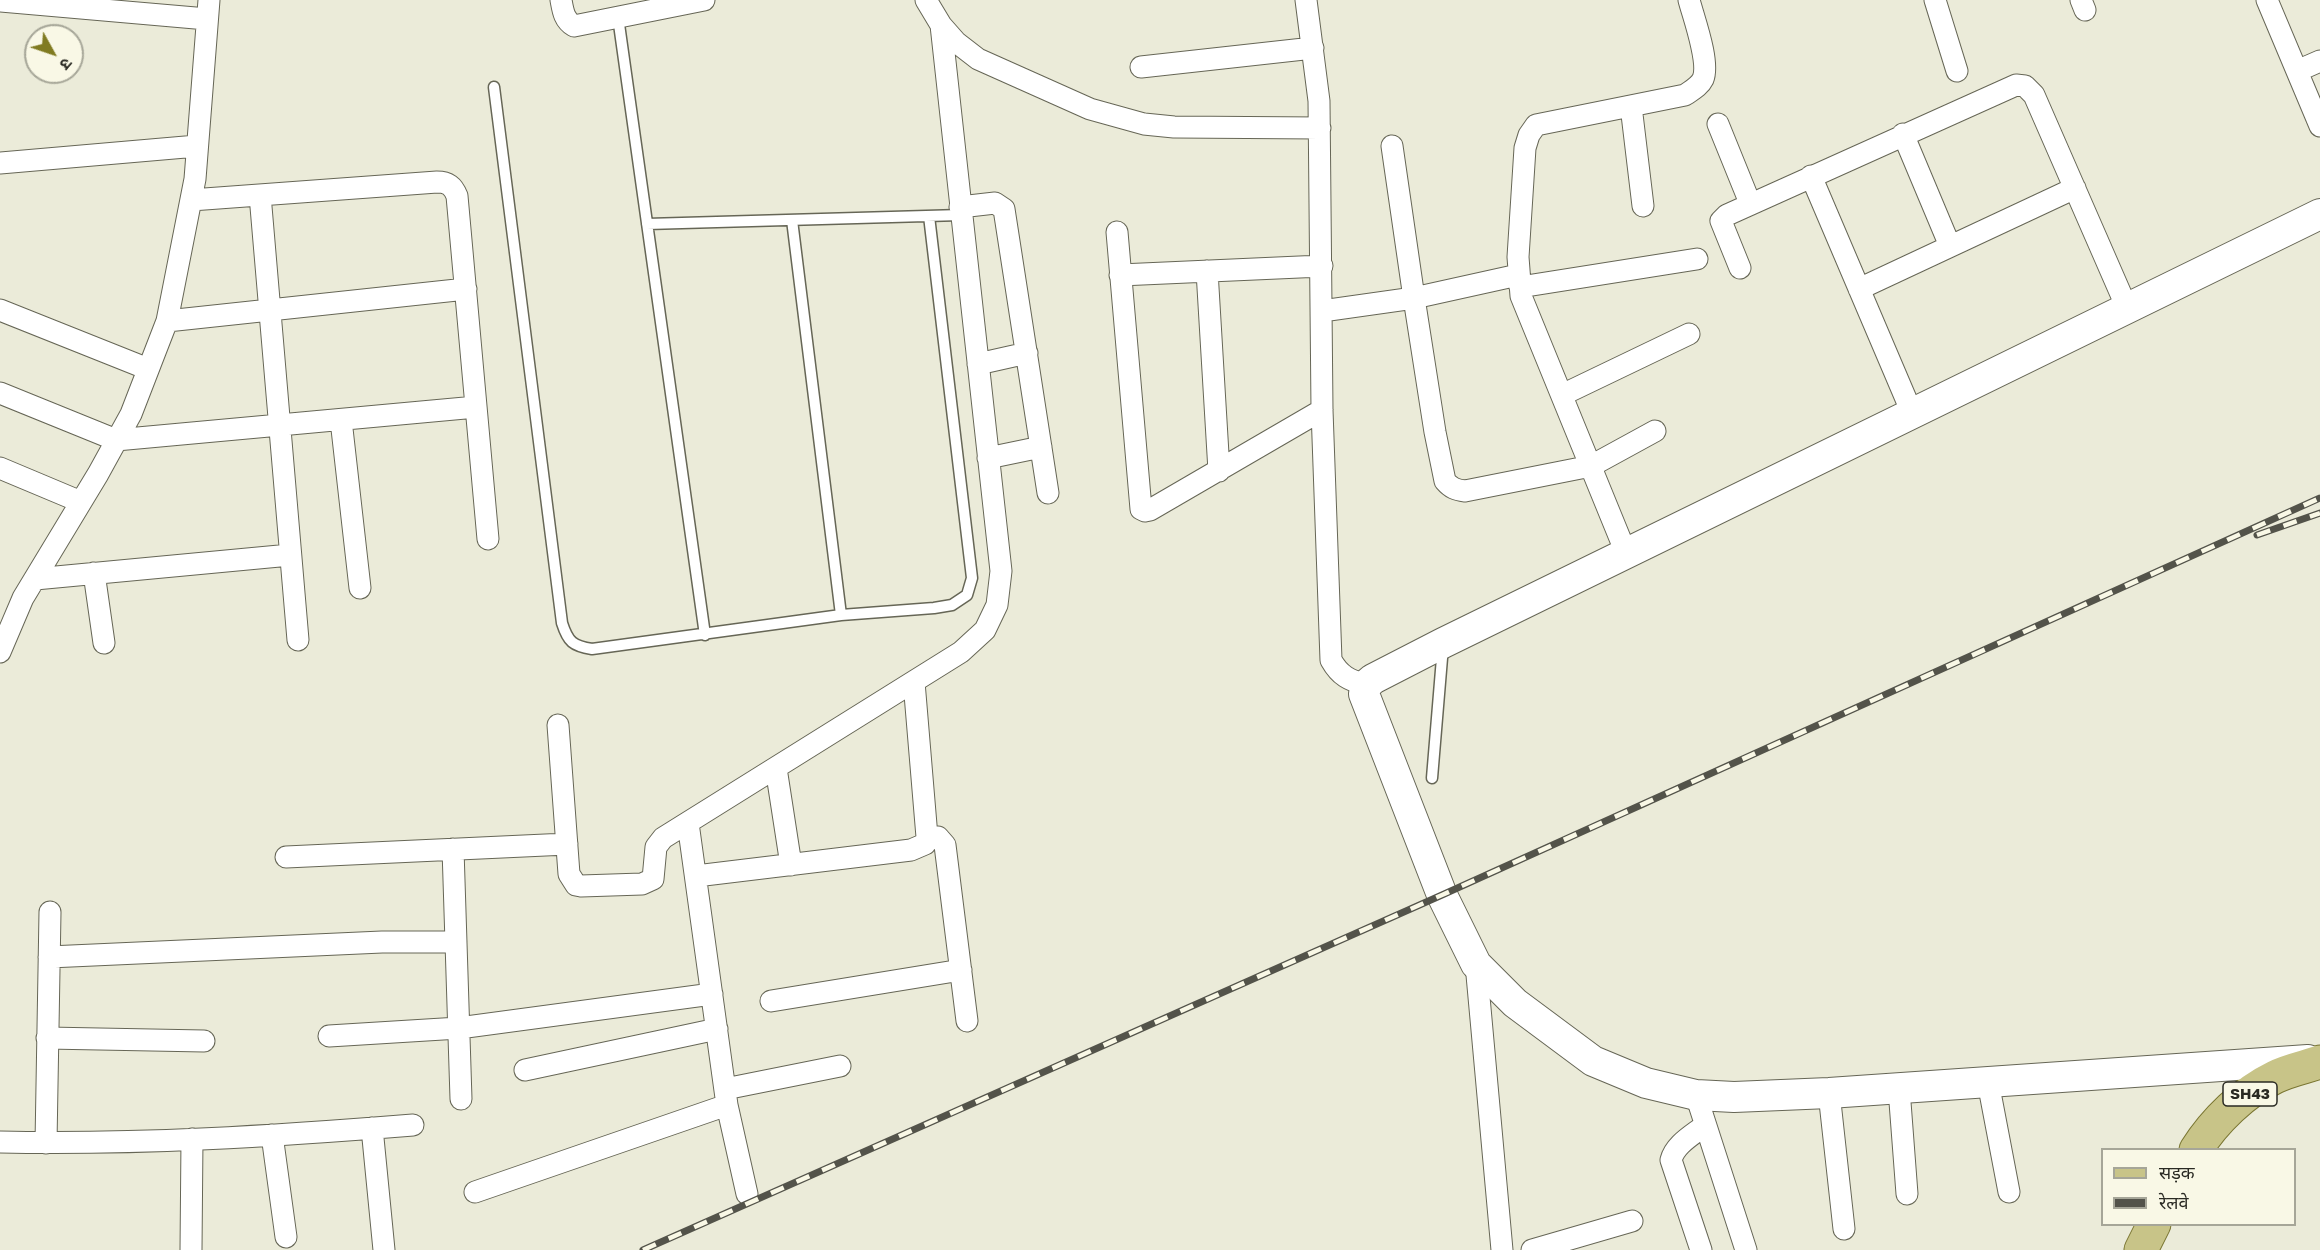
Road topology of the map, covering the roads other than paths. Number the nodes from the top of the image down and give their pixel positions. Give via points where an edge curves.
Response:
1 (561, 0) edge
2 (704, 0) edge
3 (926, 0) edge
4 (1306, 0) edge
5 (1689, 0) edge
6 (1935, 0) edge
7 (2267, 0) edge
8 (0, 1) edge
9 (673, 3) edge
10 (208, 9) edge
11 (618, 17) junction
12 (940, 25) junction
13 (1313, 48) junction
14 (2320, 61) edge
15 (1141, 67) dead end
16 (1958, 71) dead end
17 (2297, 71) junction
18 (494, 87) dead end
19 (1630, 106) junction
20 (1718, 124) dead end
21 (2320, 126) edge
22 (1320, 128) junction
23 (1903, 134) junction
24 (197, 146) junction
25 (1392, 146) dead end
26 (0, 163) edge
27 (1811, 176) junction
28 (2075, 188) junction
29 (260, 195) junction
30 (191, 200) junction
31 (1750, 203) junction
32 (1643, 206) dead end
33 (960, 211) junction
34 (2320, 214) edge
35 (929, 216) junction
36 (792, 220) junction
37 (647, 224) junction
38 (1117, 232) dead end
39 (1950, 246) junction
40 (1697, 259) dead end
41 (1322, 266) junction
42 (1740, 268) dead end
43 (1207, 271) junction
44 (1120, 275) junction
45 (1519, 281) junction
46 (466, 289) junction
47 (1859, 289) junction
48 (1414, 298) junction
49 (2127, 308) junction
50 (0, 310) edge
51 (270, 310) junction
52 (1322, 311) junction
53 (167, 321) junction
54 (1689, 334) dead end
55 (1027, 353) junction
56 (978, 364) junction
57 (148, 369) junction
58 (0, 393) edge
59 (1562, 395) junction
60 (476, 407) junction
61 (1322, 410) junction
62 (1912, 413) junction
63 (341, 420) junction
64 (279, 425) junction
65 (1655, 430) dead end
66 (116, 440) junction
67 (1041, 447) junction
68 (988, 458) junction
69 (1591, 466) junction
70 (0, 468) edge
71 (1219, 471) junction
72 (1048, 493) dead end
73 (81, 502) junction
74 (488, 538) dead end
75 (1626, 553) junction
76 (290, 555) junction
77 (94, 573) junction
78 (35, 579) junction
79 (360, 588) dead end
80 (8, 611) edge
81 (841, 615) junction
82 (705, 635) junction
83 (298, 640) dead end
84 (104, 643) dead end
85 (1443, 643) junction
86 (0, 652) edge
87 (914, 682) junction
88 (1366, 686) junction
89 (558, 725) dead end
90 (776, 768) junction
91 (1432, 778) dead end
92 (688, 823) junction
93 (927, 837) junction
94 (567, 844) junction
95 (453, 849) junction
96 (286, 857) dead end
97 (791, 865) junction
98 (696, 876) junction
99 (50, 912) dead end
100 (456, 942) junction
101 (49, 957) junction
102 (1476, 964) junction
103 (960, 970) junction
104 (712, 994) junction
105 (771, 1001) dead end
106 (967, 1021) dead end
107 (459, 1028) junction
108 (717, 1029) junction
109 (329, 1036) dead end
110 (47, 1038) junction
111 (204, 1041) dead end
112 (2320, 1060) edge
113 (840, 1066) dead end
114 (525, 1070) dead end
115 (1988, 1082) junction
116 (1899, 1089) junction
117 (1830, 1093) junction
118 (1696, 1095) junction
119 (726, 1097) junction
120 (462, 1099) dead end
121 (413, 1125) dead end
122 (1705, 1125) junction
123 (372, 1128) junction
124 (272, 1135) junction
125 (192, 1139) junction
126 (0, 1142) edge
127 (46, 1143) junction
128 (2197, 1148) edge
129 (475, 1192) dead end
130 (2009, 1192) dead end
131 (747, 1194) dead end
132 (1907, 1194) dead end
133 (1632, 1221) dead end
134 (2153, 1226) edge
135 (1844, 1229) dead end
136 (286, 1237) dead end
137 (191, 1250) edge
138 (384, 1250) edge
139 (1502, 1250) edge
140 (1532, 1250) edge
141 (1701, 1250) edge
142 (1746, 1250) edge
143 (2141, 1250) edge

1 - 11 street via 564,16 574,26
2 - 9 street
3 - 12 street
4 - 13 street
5 - 19 street via 1705,64 1704,78 1685,95
6 - 16 street
7 - 17 street
8 - 10 street
9 - 11 street
10 - 24 street
11 - 37 lane
12 - 22 street via 978,59 1090,110 1118,118 1174,127
12 - 33 street
13 - 15 street
13 - 22 street
14 - 17 street
17 - 21 street
18 - 82 lane via 562,623 567,636 576,646 592,649
19 - 32 street
19 - 45 street via 1536,125 1529,135 1525,148
20 - 31 street
22 - 41 street
23 - 27 street
23 - 28 street via 2006,88 2025,86 2034,95
23 - 39 street
24 - 26 street
24 - 30 street
25 - 48 street
27 - 31 street
27 - 47 street
28 - 39 street
28 - 49 street
29 - 30 street
29 - 46 street via 446,182 457,196
29 - 51 street
30 - 53 street
31 - 42 street via 1721,221
33 - 35 lane
33 - 55 street via 995,203 1004,209
33 - 56 street
34 - 49 main road
35 - 36 lane
35 - 81 lane via 972,578 967,595 952,605
36 - 37 lane
36 - 81 lane
37 - 82 lane
38 - 44 street
39 - 47 street
40 - 45 street
41 - 43 street
41 - 52 street
43 - 44 street
43 - 71 street
44 - 71 street via 1141,509 1150,510
45 - 48 street
45 - 59 street via 1521,296
46 - 51 street
46 - 60 street
47 - 62 street
48 - 52 street
48 - 69 street via 1435,432 1448,485 1465,491
49 - 62 main road
50 - 57 street
51 - 53 street
51 - 64 street
52 - 61 street
53 - 57 street
54 - 59 street
55 - 56 street
55 - 67 street
56 - 68 street
57 - 66 street
58 - 66 street
59 - 69 street
60 - 63 street
60 - 74 street
61 - 71 street
61 - 88 street via 1331,660 1346,679
62 - 75 main road
63 - 64 street
63 - 79 street
64 - 66 street
64 - 76 street
65 - 69 street
66 - 73 street
67 - 68 street
67 - 72 street
68 - 87 street via 1001,571 997,605 985,630 961,652
69 - 75 street
70 - 73 street
73 - 78 street
75 - 85 main road
76 - 77 street
76 - 83 street
77 - 78 street
77 - 84 street
78 - 80 street
80 - 86 street
81 - 82 lane
85 - 88 main road
85 - 91 lane
87 - 90 street
87 - 93 street
88 - 102 main road via 1366,702 1442,895
89 - 94 street
90 - 92 street
90 - 97 street
92 - 94 street via 656,847 653,879 642,884 576,885 569,874
92 - 98 street
93 - 97 street via 925,844 911,850
93 - 103 street via 938,837 945,845
94 - 95 street
95 - 96 street
95 - 100 street
97 - 98 street
98 - 104 street
99 - 101 street
100 - 101 street
100 - 107 street
101 - 110 street
102 - 118 main road via 1515,1003 1593,1060 1646,1083
102 - 139 street
103 - 105 street
103 - 106 street
104 - 107 street
104 - 108 street
107 - 109 street
107 - 120 street
108 - 114 street
108 - 119 street
110 - 111 street
110 - 127 street
112 - 115 main road
112 - 128 main road, SH43 via 2275,1077 2238,1102 2206,1133
113 - 119 street
115 - 116 main road
115 - 130 street
116 - 117 main road
116 - 132 street
117 - 118 main road
117 - 135 street
118 - 122 street
119 - 129 street
119 - 131 street
121 - 123 street
122 - 141 street via 1679,1145 1671,1160
122 - 142 street
123 - 124 street
123 - 138 street
124 - 125 street
124 - 136 street
125 - 127 street
125 - 137 street
126 - 127 street
133 - 140 street
134 - 143 main road

